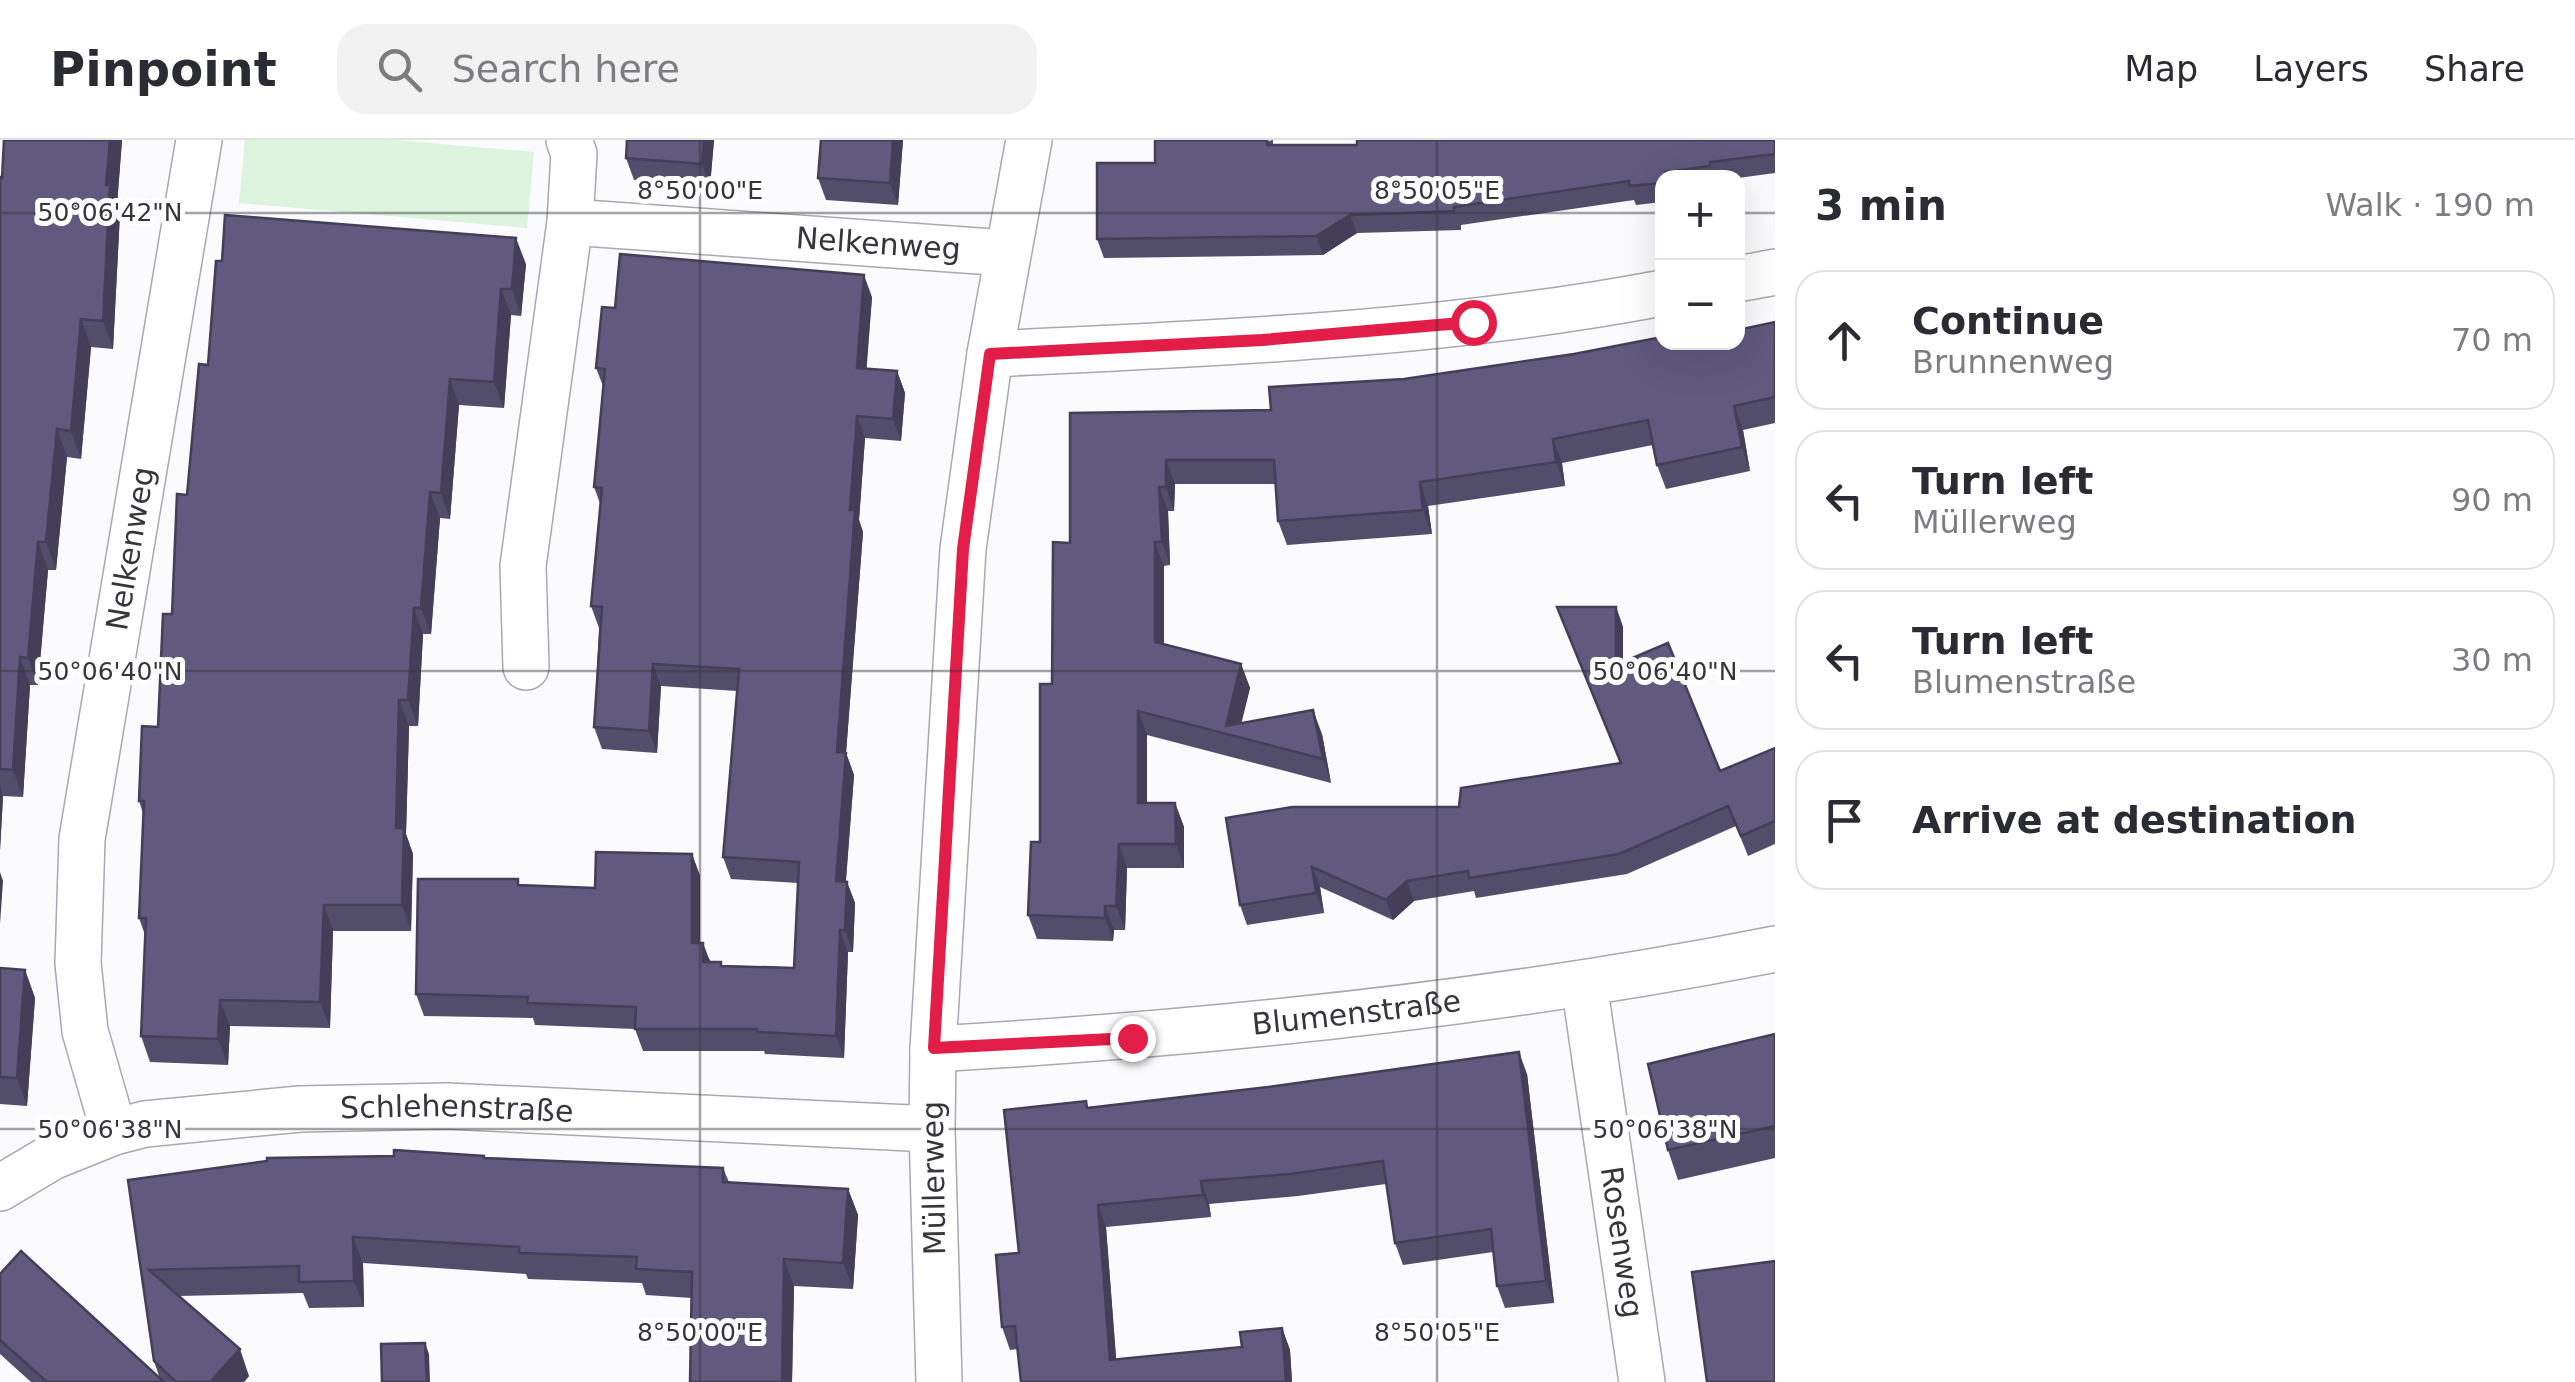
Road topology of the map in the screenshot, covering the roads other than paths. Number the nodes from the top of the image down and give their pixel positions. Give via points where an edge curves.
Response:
1 (199, 140) edge
2 (569, 140) edge
3 (1029, 140) edge
4 (570, 222) junction
5 (1007, 253) junction
6 (1775, 272) edge
7 (1745, 278) edge
8 (1655, 294) edge
9 (990, 354) junction
10 (526, 667) dead end
11 (1775, 949) edge
12 (1584, 984) junction
13 (934, 1048) junction
14 (932, 1128) junction
15 (114, 1132) junction
16 (0, 1188) edge
17 (940, 1382) edge
18 (1642, 1382) edge

1 - 15 street, Nelkenweg via 82,839 78,963 85,1031
2 - 4 street
3 - 5 street, Müllerweg
4 - 5 street, Nelkenweg
4 - 10 street via 522,566
5 - 9 street, Müllerweg
6 - 7 street
8 - 9 street via 1362,333
9 - 13 street, Müllerweg via 963,549
11 - 12 street, Blumenstraße
12 - 13 street, Blumenstraße via 1267,1025
12 - 18 street, Rosenweg
13 - 14 street, Müllerweg
14 - 15 street, Schlehenstraße via 447,1106 300,1109
14 - 17 street, Müllerweg
15 - 16 street, Schlehenstraße via 52,1156

